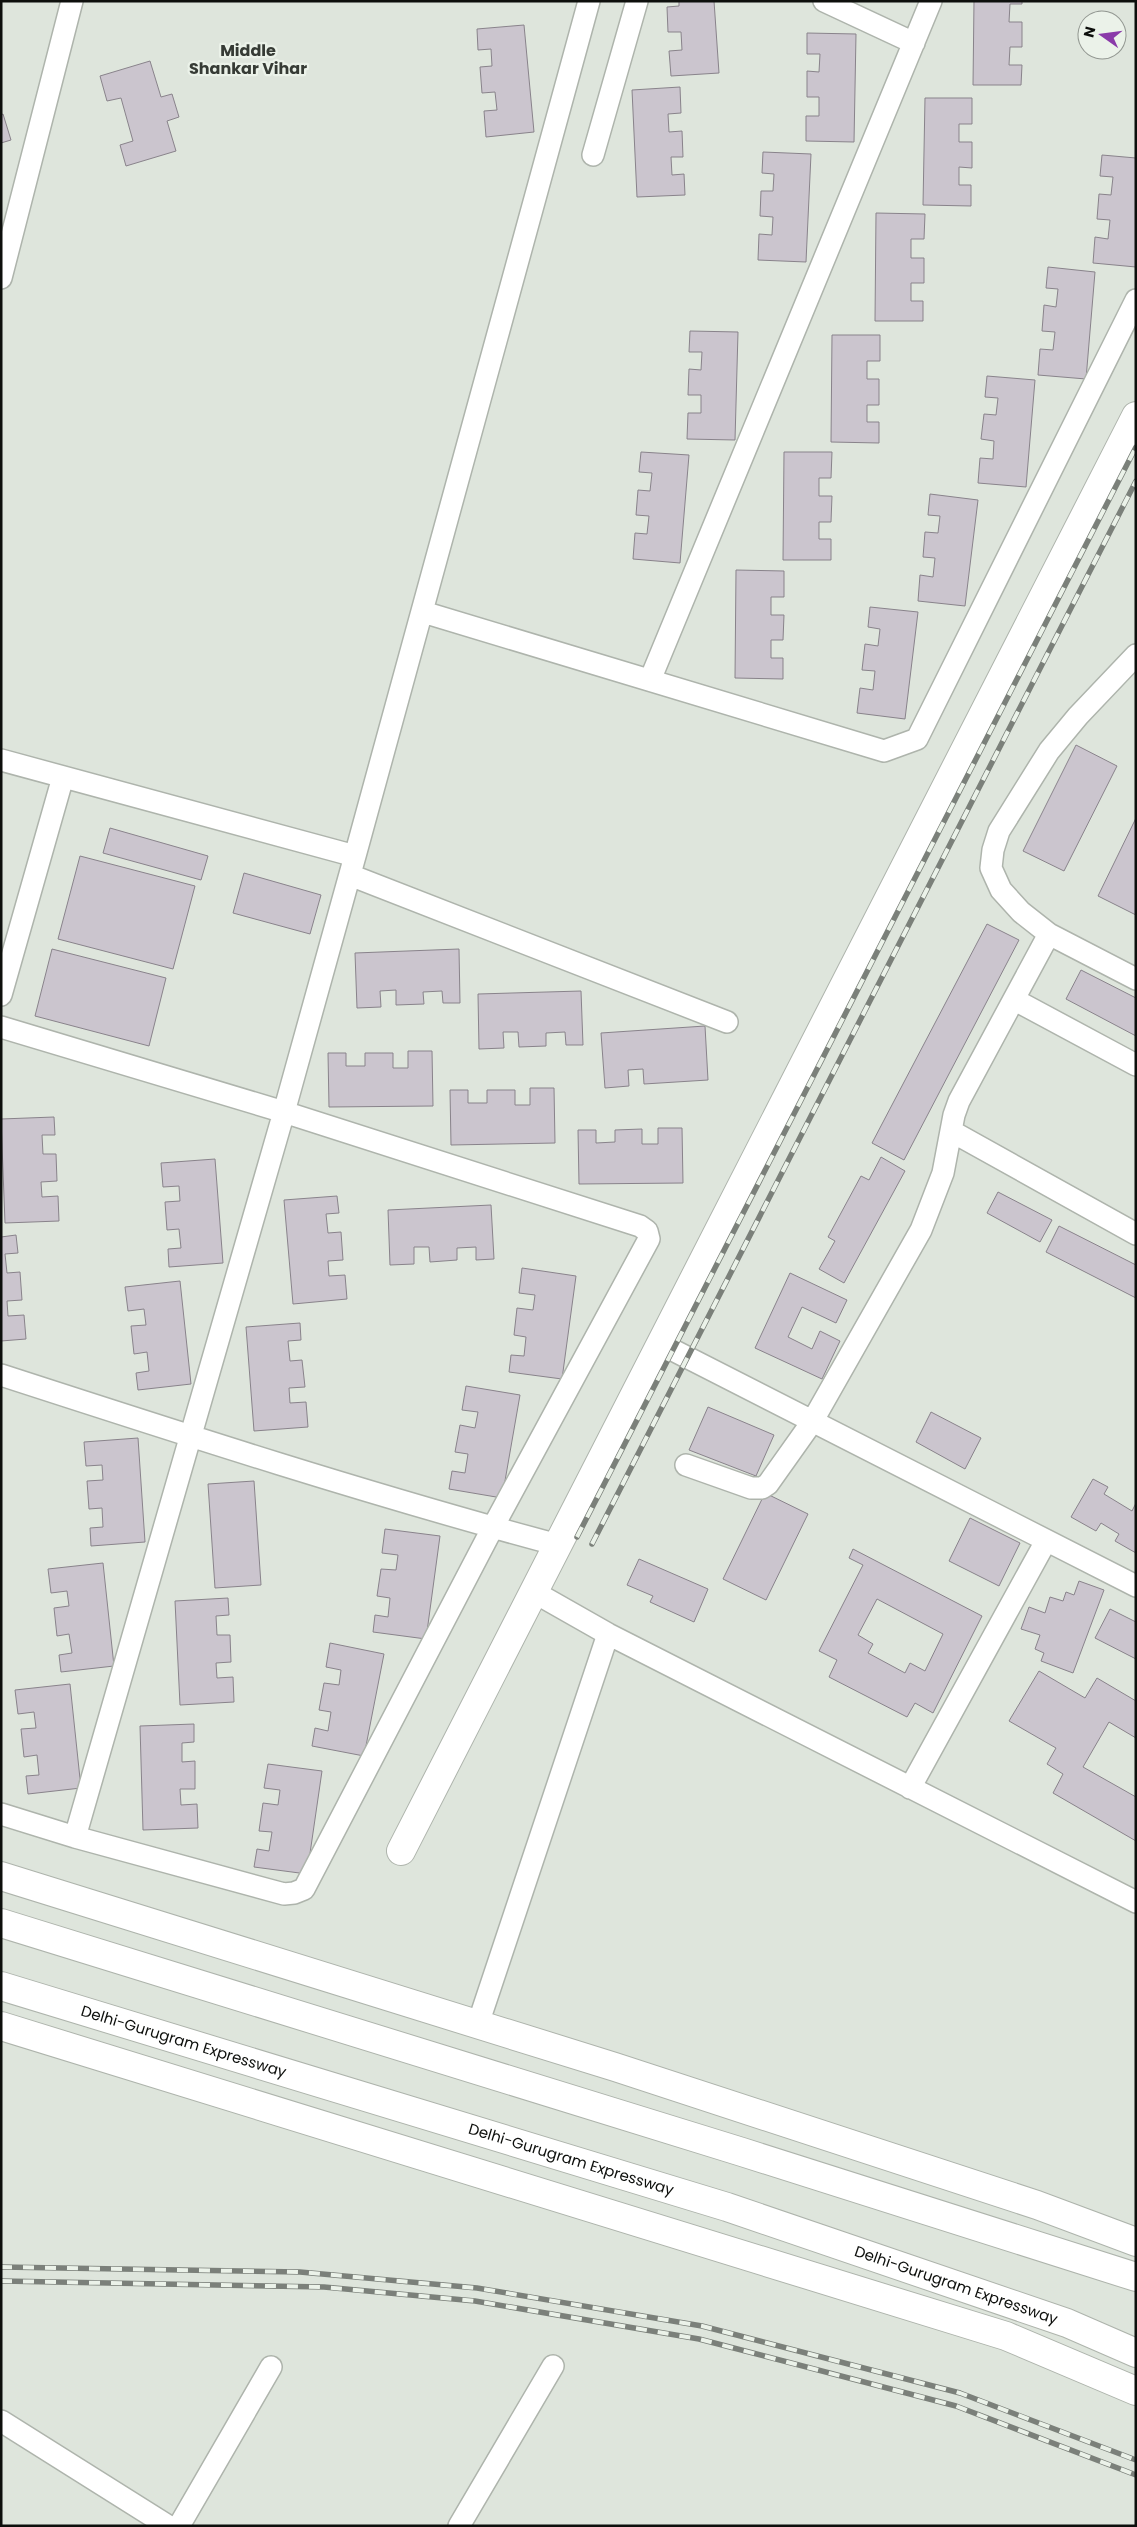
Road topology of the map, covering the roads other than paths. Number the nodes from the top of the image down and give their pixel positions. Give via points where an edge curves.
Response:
1 (72, 1) edge
2 (589, 1) edge
3 (637, 1) edge
4 (824, 1) edge
5 (931, 1) edge
6 (914, 43) junction
7 (594, 155) dead end
8 (1, 278) edge
9 (1136, 300) edge
10 (1136, 416) edge
11 (423, 612) junction
12 (1136, 655) edge
13 (650, 680) junction
14 (1, 760) edge
15 (63, 777) junction
16 (352, 866) junction
17 (1049, 934) junction
18 (1136, 979) edge
19 (1, 996) edge
20 (1015, 1000) junction
21 (727, 1022) dead end
22 (1, 1028) edge
23 (1136, 1065) edge
24 (284, 1112) junction
25 (951, 1131) junction
26 (1136, 1234) edge
27 (661, 1344) junction
28 (1, 1375) edge
29 (812, 1422) junction
30 (191, 1436) junction
31 (686, 1465) dead end
32 (493, 1527) junction
33 (1046, 1541) junction
34 (558, 1544) junction
35 (1136, 1586) edge
36 (534, 1592) junction
37 (608, 1634) junction
38 (910, 1788) junction
39 (1, 1814) edge
40 (75, 1837) junction
41 (402, 1851) dead end
42 (1, 1876) edge
43 (1136, 1902) edge
44 (1, 1924) edge
45 (1, 1986) edge
46 (478, 2024) junction
47 (1, 2026) edge
48 (1136, 2242) edge
49 (1136, 2277) edge
50 (1136, 2353) edge
51 (553, 2366) dead end
52 (271, 2368) dead end
53 (1136, 2390) edge
54 (1, 2421) edge
55 (168, 2526) edge
56 (179, 2526) edge
57 (459, 2526) edge

1 - 8 street
2 - 11 street
3 - 7 street
4 - 6 street
5 - 6 street
6 - 13 street
9 - 13 street via 918,739 884,751
10 - 27 main road
11 - 13 street
11 - 16 street
12 - 17 street via 1049,751 999,831 992,850 991,868 1001,890 1020,912
14 - 15 street
15 - 16 street
15 - 19 street
16 - 21 street
16 - 24 street
17 - 18 street
17 - 20 street
20 - 23 street
20 - 25 street via 959,1102
22 - 24 street
24 - 30 street
24 - 32 street via 640,1226 647,1231 648,1243
25 - 26 street
25 - 29 street via 943,1172 921,1230
27 - 29 street
27 - 34 main road
28 - 30 street
29 - 31 street via 779,1470 762,1488 740,1485
29 - 33 street
30 - 32 street
30 - 40 street
32 - 34 street
32 - 40 street via 304,1889 284,1894
33 - 35 street
33 - 38 street
34 - 36 main road
36 - 37 street
36 - 41 main road
37 - 38 street
37 - 46 street
38 - 43 street
39 - 40 street
42 - 46 main road
44 - 49 main road via 733,2149
45 - 50 main road, Delhi-Gurugram Expressway via 728,2207 1067,2323
46 - 48 main road via 1037,2204
47 - 53 main road via 1006,2336
51 - 57 street
52 - 56 street
54 - 55 street

